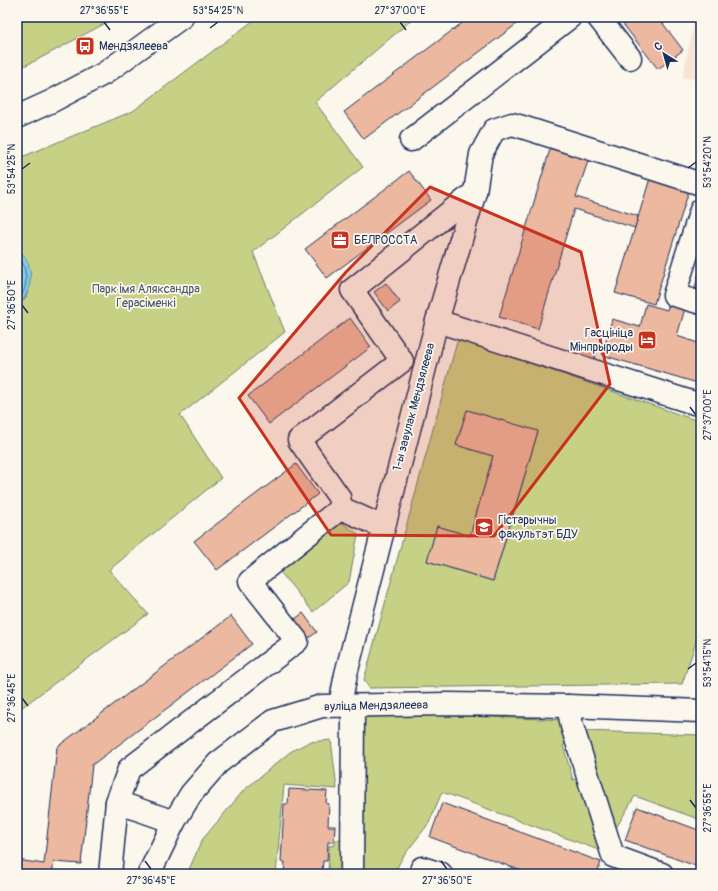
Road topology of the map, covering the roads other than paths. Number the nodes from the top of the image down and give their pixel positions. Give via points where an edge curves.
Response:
1 (182, 17) edge
2 (570, 17) edge
3 (598, 17) edge
4 (630, 58) dead end
5 (17, 117) edge
6 (411, 140) dead end
7 (701, 184) edge
8 (475, 192) junction
9 (701, 210) edge
10 (701, 303) edge
11 (437, 322) junction
12 (402, 361) junction
13 (425, 367) junction
14 (694, 403) dead end
15 (342, 508) junction
16 (382, 527) junction
17 (701, 704) edge
18 (346, 706) junction
19 (568, 706) junction
20 (659, 710) junction
21 (701, 711) edge
22 (117, 802) junction
23 (174, 822) junction
24 (110, 874) edge
25 (149, 874) edge
26 (352, 874) edge
27 (420, 874) edge
28 (441, 874) edge
29 (662, 874) edge

1 - 5 street via 105,72
2 - 6 street
3 - 4 street
7 - 8 street, 1-ы завулак Мендзялеева via 512,124 494,130 484,148
8 - 11 street, 1-ы завулак Мендзялеева
8 - 12 street via 352,290
9 - 10 street via 674,295
11 - 13 street, 1-ы завулак Мендзялеева
11 - 14 street
12 - 13 street
12 - 15 street via 299,440 340,497
13 - 16 street, 1-ы завулак Мендзялеева
15 - 16 street
15 - 22 street via 250,581 298,640 129,769
16 - 18 street, 1-ы завулак Мендзялеева
17 - 20 street, вуліца Мендзялеева via 668,702
18 - 19 street, вуліца Мендзялеева
18 - 23 street, вуліца Мендзялеева via 322,706 273,721 218,763 191,794
18 - 26 street, 1-ы завулак Мендзялеева
19 - 20 street, вуліца Мендзялеева
19 - 29 street via 613,856
20 - 21 street, вуліца Мендзялеева
22 - 23 street
22 - 24 street
23 - 25 street, вуліца Мендзялеева
27 - 28 street via 422,868

